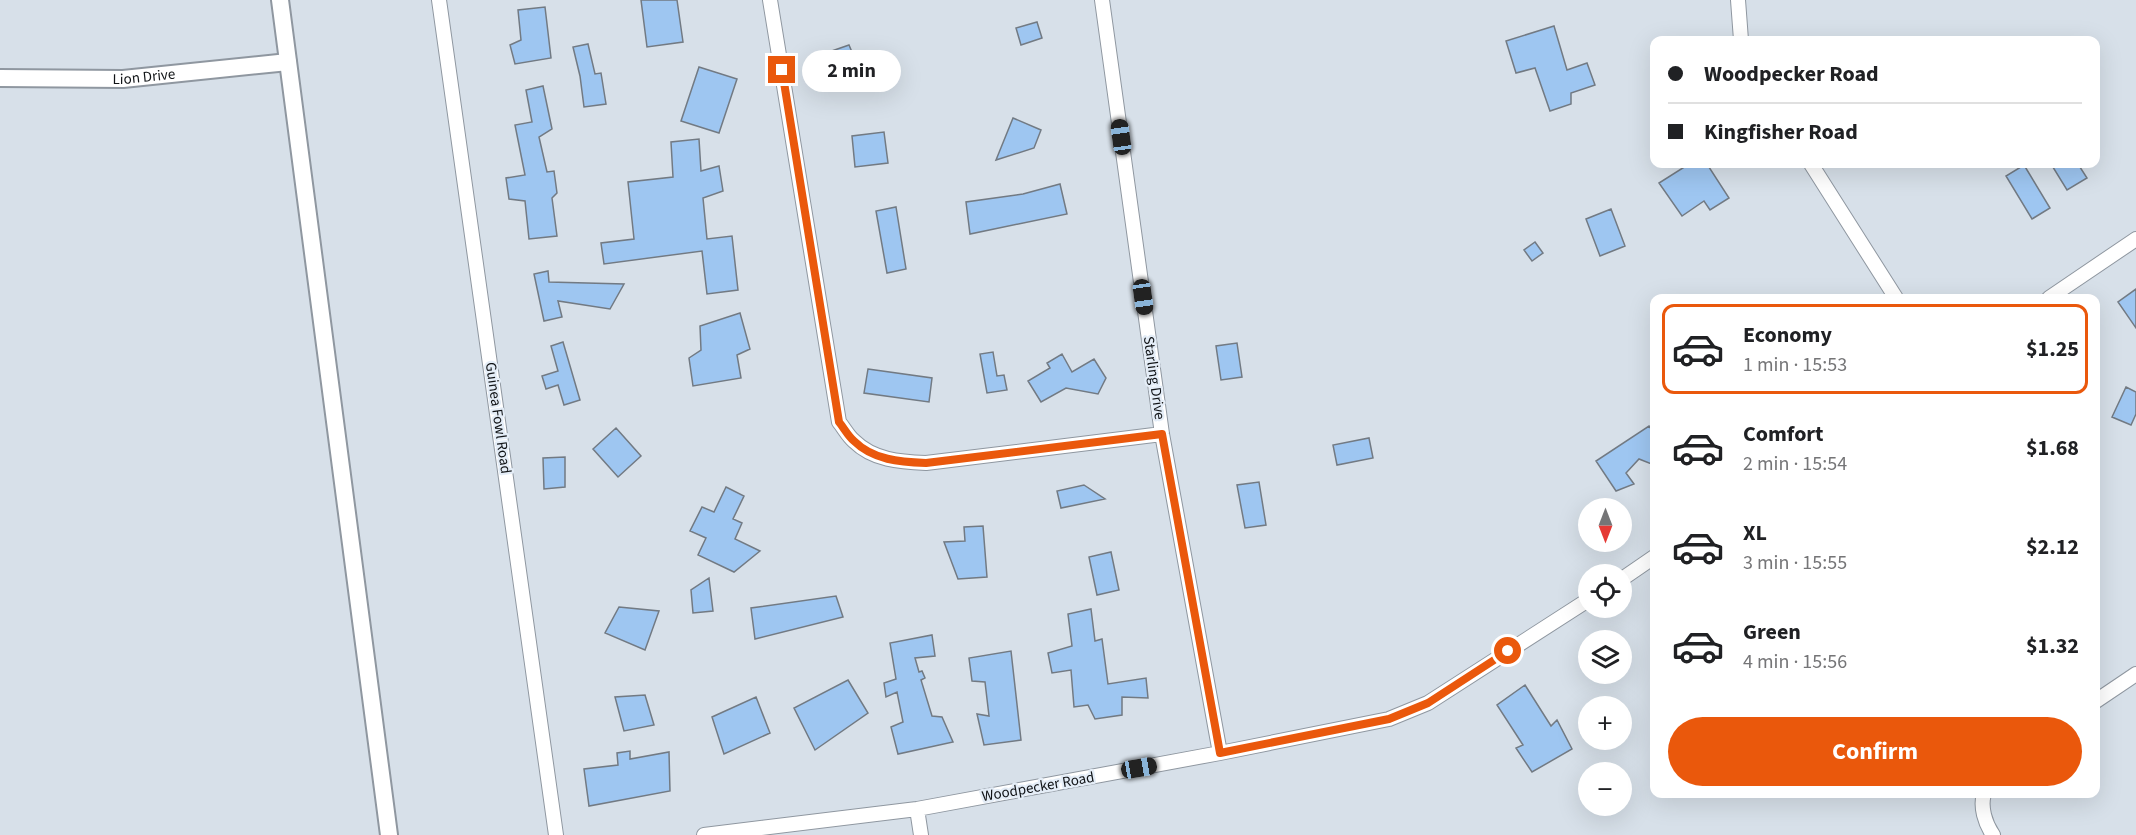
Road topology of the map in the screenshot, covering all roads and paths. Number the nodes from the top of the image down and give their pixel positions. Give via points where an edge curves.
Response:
1 (280, 0) edge
2 (439, 0) edge
3 (770, 0) edge
4 (1102, 0) edge
5 (1738, 0) edge
6 (1741, 36) edge
7 (288, 62) junction
8 (0, 78) edge
9 (1814, 168) edge
10 (2136, 238) edge
11 (1893, 294) edge
12 (2055, 294) edge
13 (1162, 434) junction
14 (1650, 560) edge
15 (1632, 572) edge
16 (1578, 606) edge
17 (2136, 674) edge
18 (2100, 698) edge
19 (1220, 753) junction
20 (1983, 798) edge
21 (917, 809) junction
22 (389, 835) edge
23 (556, 835) edge
24 (704, 835) edge
25 (921, 835) edge
26 (1993, 835) edge

1 - 7 street
2 - 23 street, Guinea Fowl Road
3 - 13 street via 839,422 853,441 871,454 926,463
4 - 13 street, Starling Drive
5 - 6 street
7 - 8 street, Lion Drive via 123,79
7 - 22 street
9 - 11 street
10 - 12 street
13 - 19 street, Starling Drive
14 - 15 street
16 - 19 street, Woodpecker Road via 1414,710 1389,719
17 - 18 street
19 - 21 street, Woodpecker Road
20 - 26 street via 1988,828
21 - 24 street, Woodpecker Road
21 - 25 street

